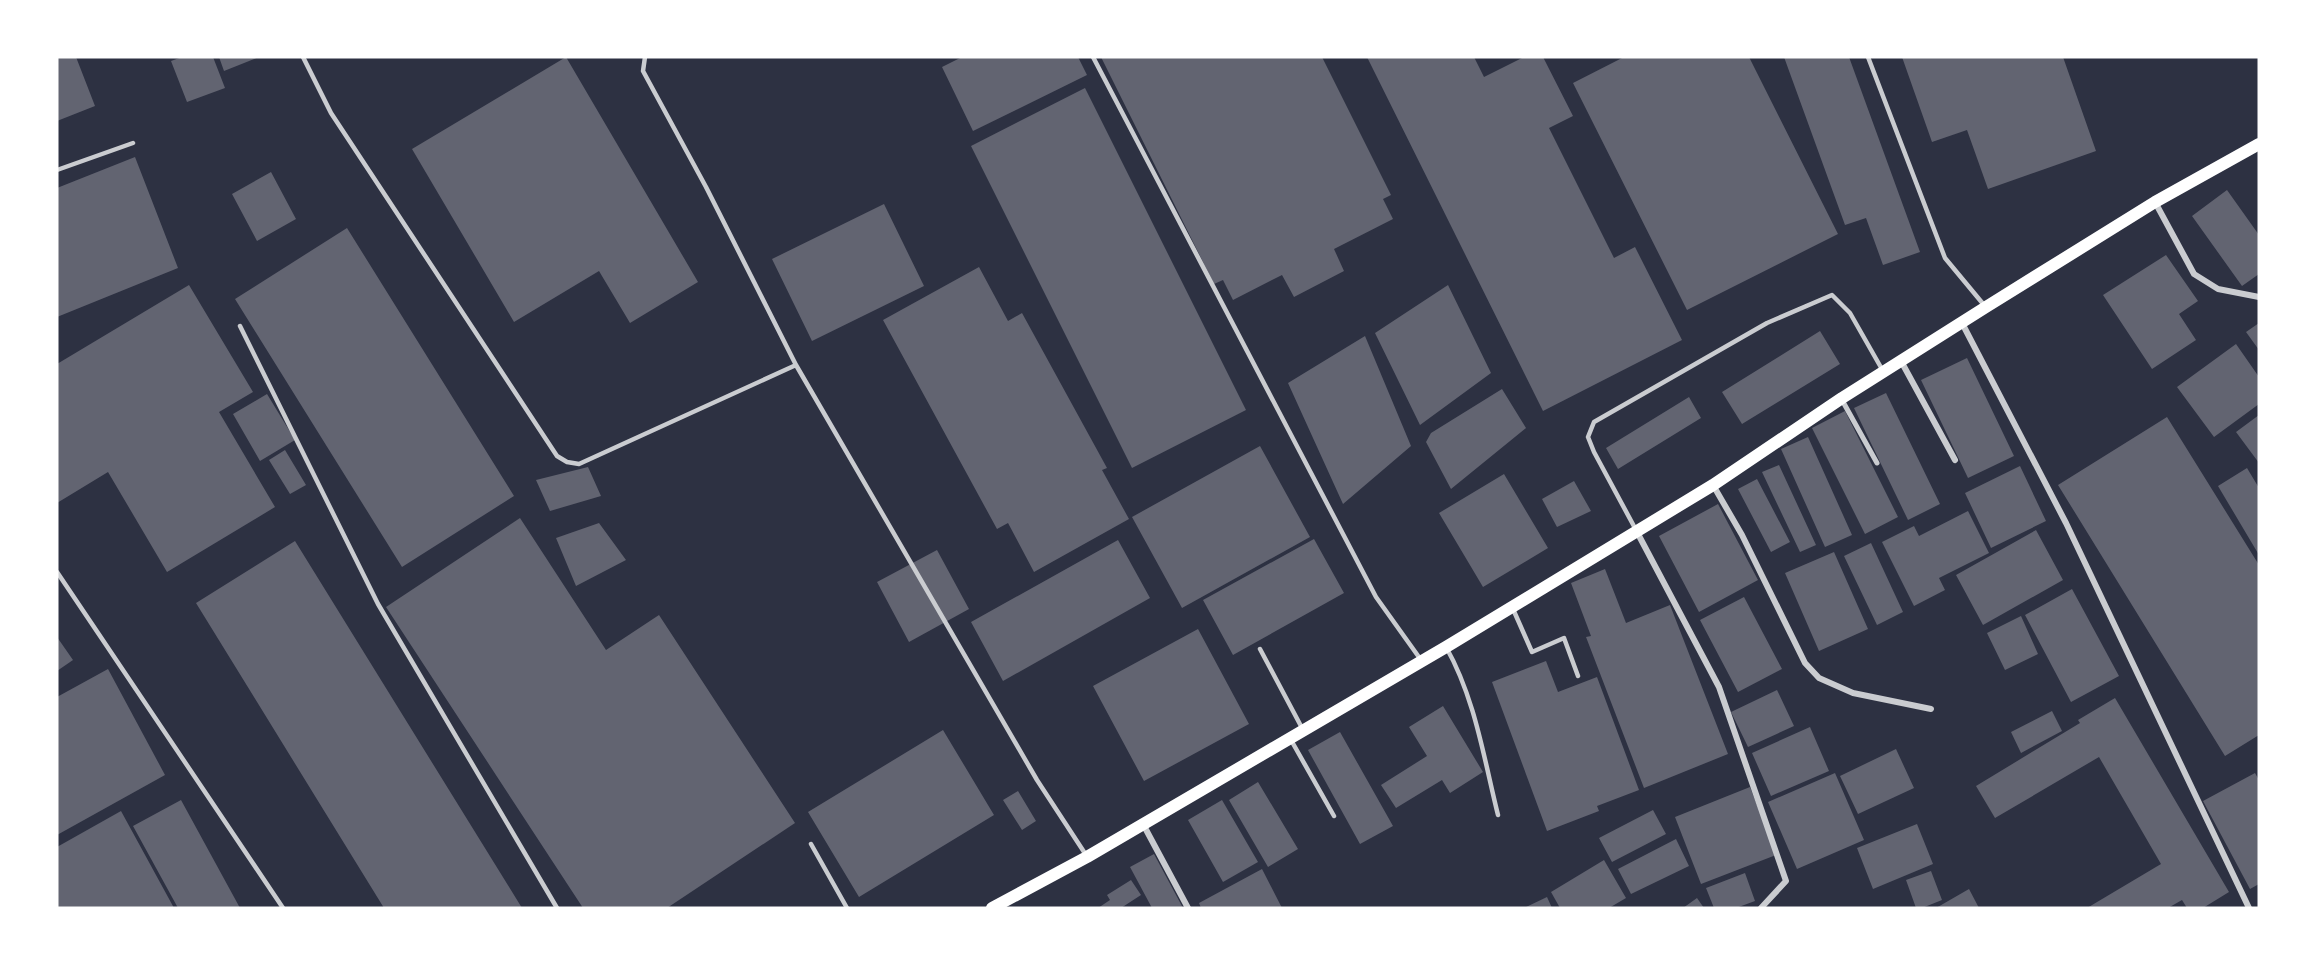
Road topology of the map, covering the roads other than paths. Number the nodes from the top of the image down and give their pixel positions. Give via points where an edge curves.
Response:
1 (303, 57) edge
2 (645, 57) edge
3 (1093, 57) edge
4 (1868, 57) edge
5 (133, 143) dead end
6 (2259, 144) edge
7 (57, 170) edge
8 (2155, 202) junction
9 (2259, 297) edge
10 (1986, 307) junction
11 (1962, 322) junction
12 (240, 326) dead end
13 (1901, 360) junction
14 (796, 365) junction
15 (1883, 371) junction
16 (1842, 398) junction
17 (1955, 460) dead end
18 (1876, 463) dead end
19 (1713, 485) junction
20 (1637, 532) junction
21 (57, 572) edge
22 (1512, 607) junction
23 (1446, 647) junction
24 (1260, 649) dead end
25 (1422, 661) junction
26 (1578, 676) dead end
27 (1931, 709) dead end
28 (1304, 730) junction
29 (1290, 739) junction
30 (1498, 815) dead end
31 (1334, 816) dead end
32 (1142, 824) junction
33 (811, 844) dead end
34 (1087, 857) junction
35 (283, 908) edge
36 (557, 908) edge
37 (847, 908) edge
38 (992, 908) edge
39 (1188, 908) edge
40 (1761, 908) edge
41 (2249, 908) edge

1 - 14 lane via 331,113 557,456 579,464
2 - 14 lane via 643,71
3 - 25 lane via 1376,597
4 - 10 lane via 1946,258
5 - 7 lane
6 - 8 main road
8 - 9 street via 2194,274 2218,289
8 - 10 main road
10 - 11 main road
11 - 13 main road
11 - 41 street via 2066,523
12 - 36 lane via 378,604
13 - 15 main road
13 - 17 street
14 - 34 lane via 1037,780
15 - 16 main road
15 - 20 lane via 1850,313 1832,295 1767,323 1594,422 1588,437 1594,453
16 - 18 street
16 - 19 main road
19 - 20 main road
19 - 27 street via 1805,663 1819,678 1853,693
20 - 22 main road
20 - 40 street via 1719,687 1786,881
21 - 35 lane
22 - 23 main road
22 - 26 lane via 1532,652 1564,638
23 - 25 main road
23 - 30 lane via 1458,669 1477,728
24 - 28 lane
25 - 28 main road
28 - 29 main road
29 - 31 lane
29 - 32 main road
32 - 34 main road
32 - 39 street
33 - 37 lane
34 - 38 main road

